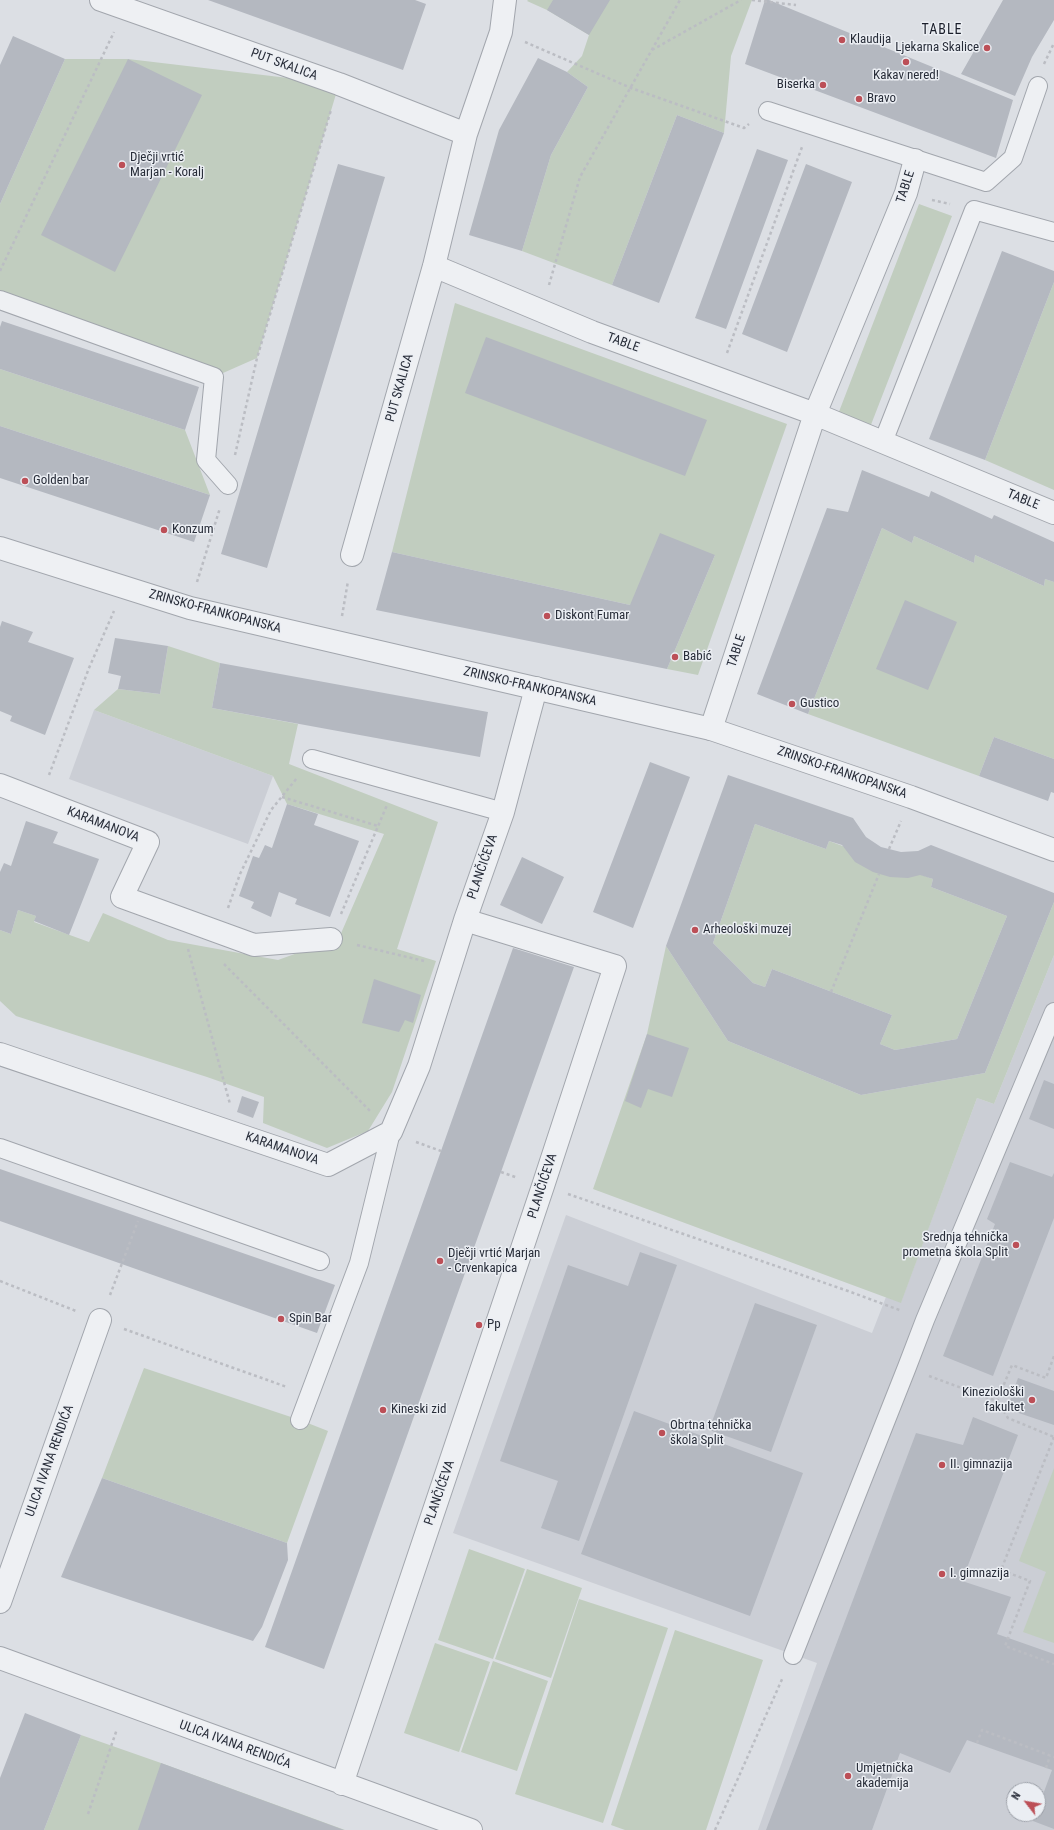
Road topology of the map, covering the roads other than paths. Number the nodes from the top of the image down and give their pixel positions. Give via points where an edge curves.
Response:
1 (101, 0) edge
2 (505, 0) edge
3 (1038, 86) dead end
4 (768, 110) road end
5 (466, 134) junction
6 (915, 160) junction
7 (1054, 232) edge
8 (434, 266) junction
9 (0, 300) edge
10 (815, 414) junction
11 (883, 442) junction
12 (228, 485) road end
13 (1054, 513) edge
14 (0, 548) edge
15 (352, 555) road end
16 (536, 688) junction
17 (711, 729) junction
18 (312, 758) road end
19 (0, 785) edge
20 (502, 812) junction
21 (1054, 850) edge
22 (465, 920) junction
23 (331, 939) road end
24 (1054, 1012) edge
25 (0, 1054) edge
26 (391, 1132) junction
27 (0, 1148) edge
28 (320, 1261) dead end
29 (100, 1320) road end
30 (300, 1420) dead end
31 (0, 1602) edge
32 (793, 1654) road end
33 (0, 1658) edge
34 (342, 1784) junction
35 (471, 1830) edge

1 - 5 street, PUT SKALICA via 338,84
2 - 5 street, PUT SKALICA via 501,32
3 - 6 lane via 1013,158 986,182
4 - 6 lane
5 - 8 street, PUT SKALICA
6 - 10 street, TABLE via 906,193
7 - 11 lane via 974,210
8 - 10 street, TABLE via 592,332
8 - 15 street, PUT SKALICA
9 - 12 lane via 214,377 206,460
10 - 11 street, TABLE
10 - 17 street, TABLE
11 - 13 street, TABLE
14 - 16 street, ZRINSKO-FRANKOPANSKA via 190,608
16 - 17 street, ZRINSKO-FRANKOPANSKA
16 - 20 street, PLANČIĆEVA
17 - 21 street, ZRINSKO-FRANKOPANSKA via 911,797
18 - 20 lane
19 - 23 street, KARAMANOVA via 148,842 122,897 254,945
20 - 22 street, PLANČIĆEVA
22 - 26 street via 419,1066
22 - 34 street, PLANČIĆEVA via 614,966 543,1186
24 - 32 lane via 925,1320
25 - 26 street, KARAMANOVA via 328,1165
26 - 30 lane via 359,1264
27 - 28 lane
29 - 31 street, ULICA IVANA RENDIĆA
33 - 34 street, ULICA IVANA RENDIĆA
34 - 35 street, ULICA IVANA RENDIĆA

